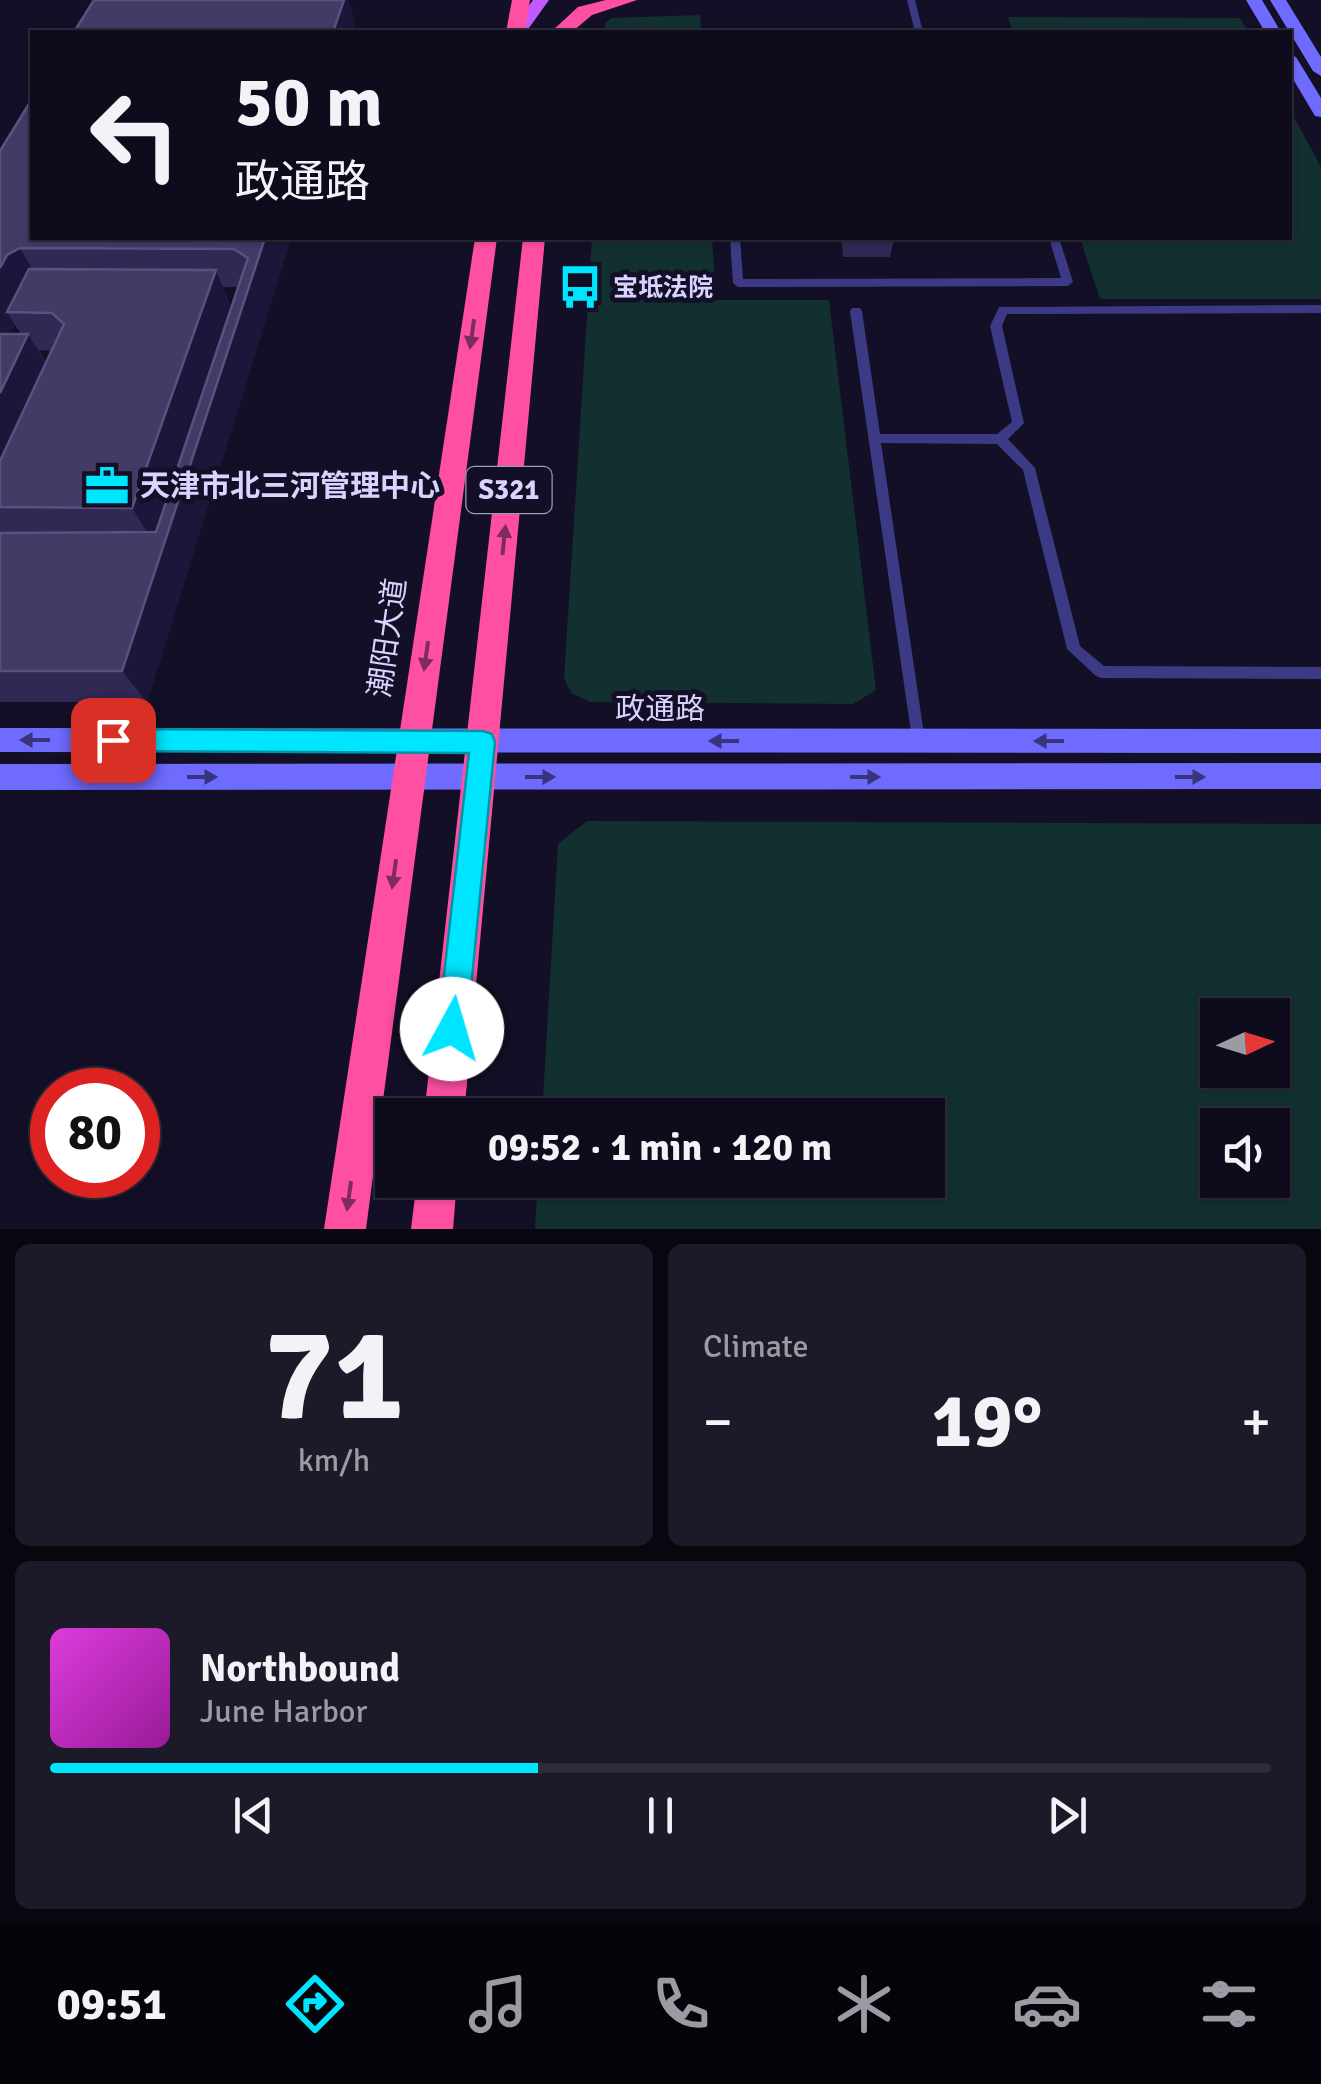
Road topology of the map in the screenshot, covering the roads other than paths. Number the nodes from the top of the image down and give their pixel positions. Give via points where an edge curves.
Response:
1 (521, 0) edge
2 (541, 0) edge
3 (560, 0) edge
4 (628, 0) edge
5 (911, 0) edge
6 (1254, 0) edge
7 (1278, 0) edge
8 (517, 30) edge
9 (518, 30) edge
10 (559, 30) edge
11 (561, 30) edge
12 (918, 30) edge
13 (1273, 30) edge
14 (1292, 63) edge
15 (1321, 71) edge
16 (1321, 112) edge
17 (486, 240) edge
18 (534, 240) edge
19 (736, 240) edge
20 (1055, 240) edge
21 (1321, 309) edge
22 (856, 311) dead end
23 (874, 438) junction
24 (1000, 439) junction
25 (1321, 673) edge
26 (0, 740) edge
27 (918, 741) junction
28 (1321, 741) edge
29 (410, 759) junction
30 (481, 759) junction
31 (1321, 776) edge
32 (0, 777) edge
33 (446, 1098) edge
34 (435, 1198) edge
35 (345, 1229) edge
36 (432, 1229) edge

1 - 8 highway
2 - 9 main road
3 - 10 highway
4 - 11 highway via 585,11
5 - 12 lane
6 - 13 street
7 - 15 street
14 - 16 street
17 -> 29 highway, 潮阳大道 / S321
30 -> 18 highway, S321
19 - 20 lane via 738,283 1068,282
21 - 24 lane via 1003,310 996,326 1018,422
22 - 23 lane
23 - 24 lane
23 - 27 lane
24 - 25 lane via 1029,468 1074,650 1100,672
29 -> 26 street, 政通路
28 -> 27 street, 政通路
27 -> 30 street, 政通路
29 - 30 street, 政通路
32 -> 29 street, 政通路
29 -> 35 highway, 潮阳大道 / S321
30 -> 31 street, 政通路
30 - 33 highway, S321
34 - 36 highway

